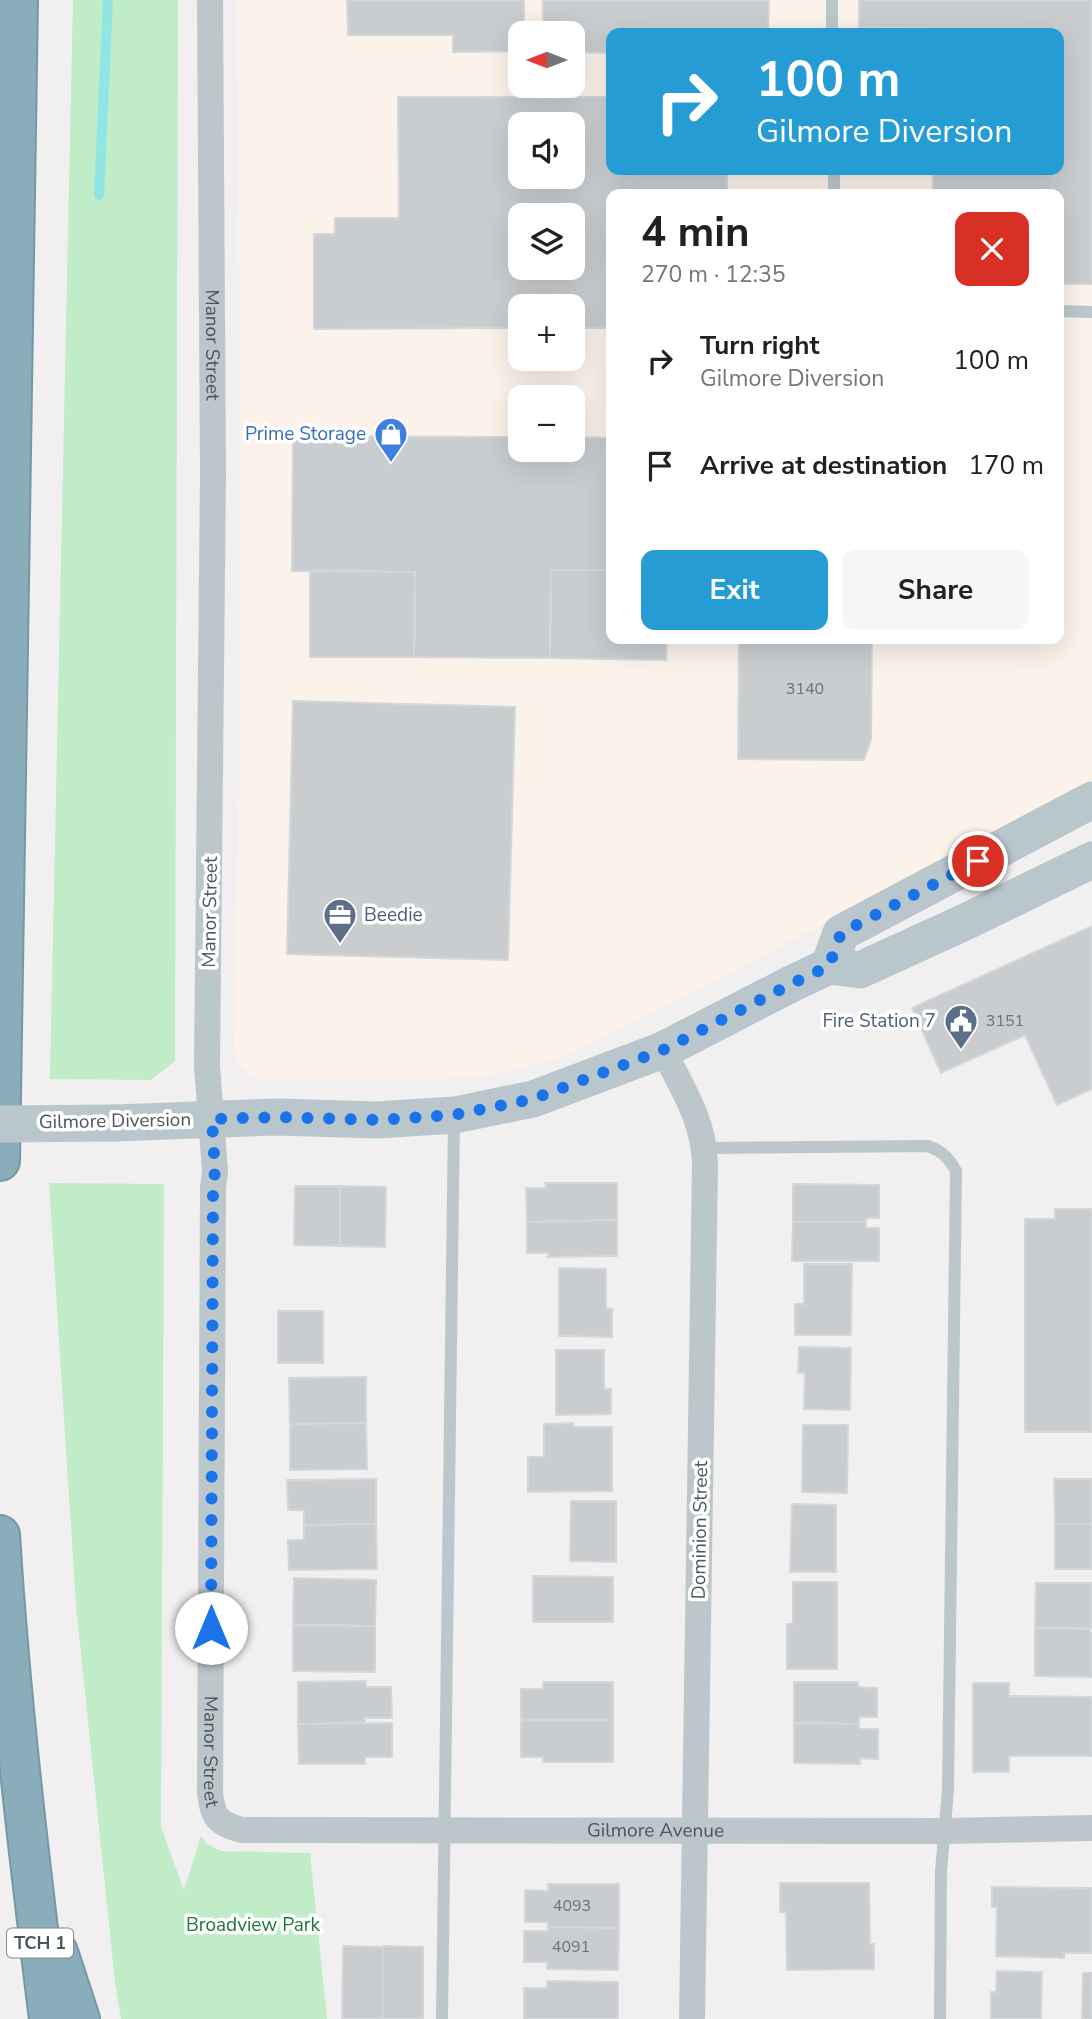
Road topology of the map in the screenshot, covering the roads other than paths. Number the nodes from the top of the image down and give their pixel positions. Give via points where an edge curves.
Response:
1 (18, 0) edge
2 (210, 0) edge
3 (832, 0) edge
4 (832, 28) edge
5 (1064, 311) edge
6 (1092, 312) edge
7 (1092, 800) edge
8 (1092, 859) edge
9 (829, 966) junction
10 (663, 1050) junction
11 (454, 1115) junction
12 (212, 1119) junction
13 (0, 1124) edge
14 (705, 1148) junction
15 (0, 1161) edge
16 (0, 1535) edge
17 (219, 1821) joint
18 (1092, 1828) edge
19 (694, 1830) junction
20 (446, 1831) junction
21 (944, 1831) junction
22 (30, 1867) junction
23 (50, 2019) edge
24 (80, 2019) edge
25 (442, 2019) edge
26 (692, 2019) edge
27 (940, 2019) edge

1 - 15 highway
2 - 12 street, Manor Street via 213,488 207,1066
3 - 4 lane
5 - 6 lane
7 - 9 main road via 841,933
8 - 9 main road, Gilmore Diversion via 860,970
9 - 10 main road, Gilmore Diversion
10 - 11 main road, Gilmore Diversion via 533,1099
10 - 14 street, Dominion Street via 698,1121
11 - 12 main road, Gilmore Diversion via 377,1120
11 - 20 lane
12 - 13 main road, Gilmore Diversion, bridge
12 - 17 street, Manor Street via 209,1792
14 - 19 street, Dominion Street
14 - 21 lane via 928,1146 946,1155 956,1171
16 - 22 highway, TCH 1
17 - 20 street, Gilmore Avenue via 242,1830
18 - 21 street, Gilmore Avenue
19 - 20 street, Gilmore Avenue
19 - 21 street, Gilmore Avenue
19 - 26 street, Dominion Street
20 - 25 lane
21 - 27 lane
22 - 23 highway, TCH 1
22 - 24 highway

